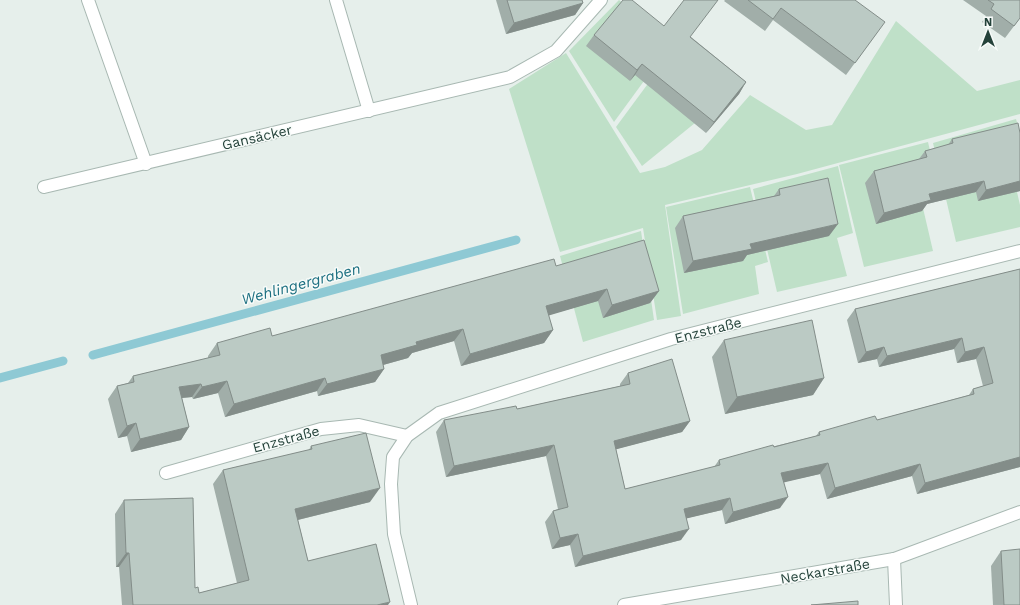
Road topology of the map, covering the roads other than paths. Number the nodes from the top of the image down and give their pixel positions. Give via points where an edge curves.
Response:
1 (88, 0) edge
2 (336, 0) edge
3 (601, 0) edge
4 (369, 111) junction
5 (146, 164) junction
6 (44, 187) dead end
7 (1020, 251) edge
8 (407, 436) junction
9 (166, 473) dead end
10 (1020, 512) edge
11 (894, 559) junction
12 (411, 605) edge
13 (626, 605) edge
14 (896, 605) edge

1 - 5 street
2 - 4 street
3 - 4 street, Gansäcker via 556,51 510,78
4 - 5 street, Gansäcker
5 - 6 street, Gansäcker
7 - 8 street, Enzstraße via 671,339 439,412
8 - 9 street, Enzstraße via 359,425 321,429
8 - 12 street, Enzstraße via 393,457 391,484 394,534
10 - 11 street, Neckarstraße
11 - 13 street, Neckarstraße
11 - 14 street

